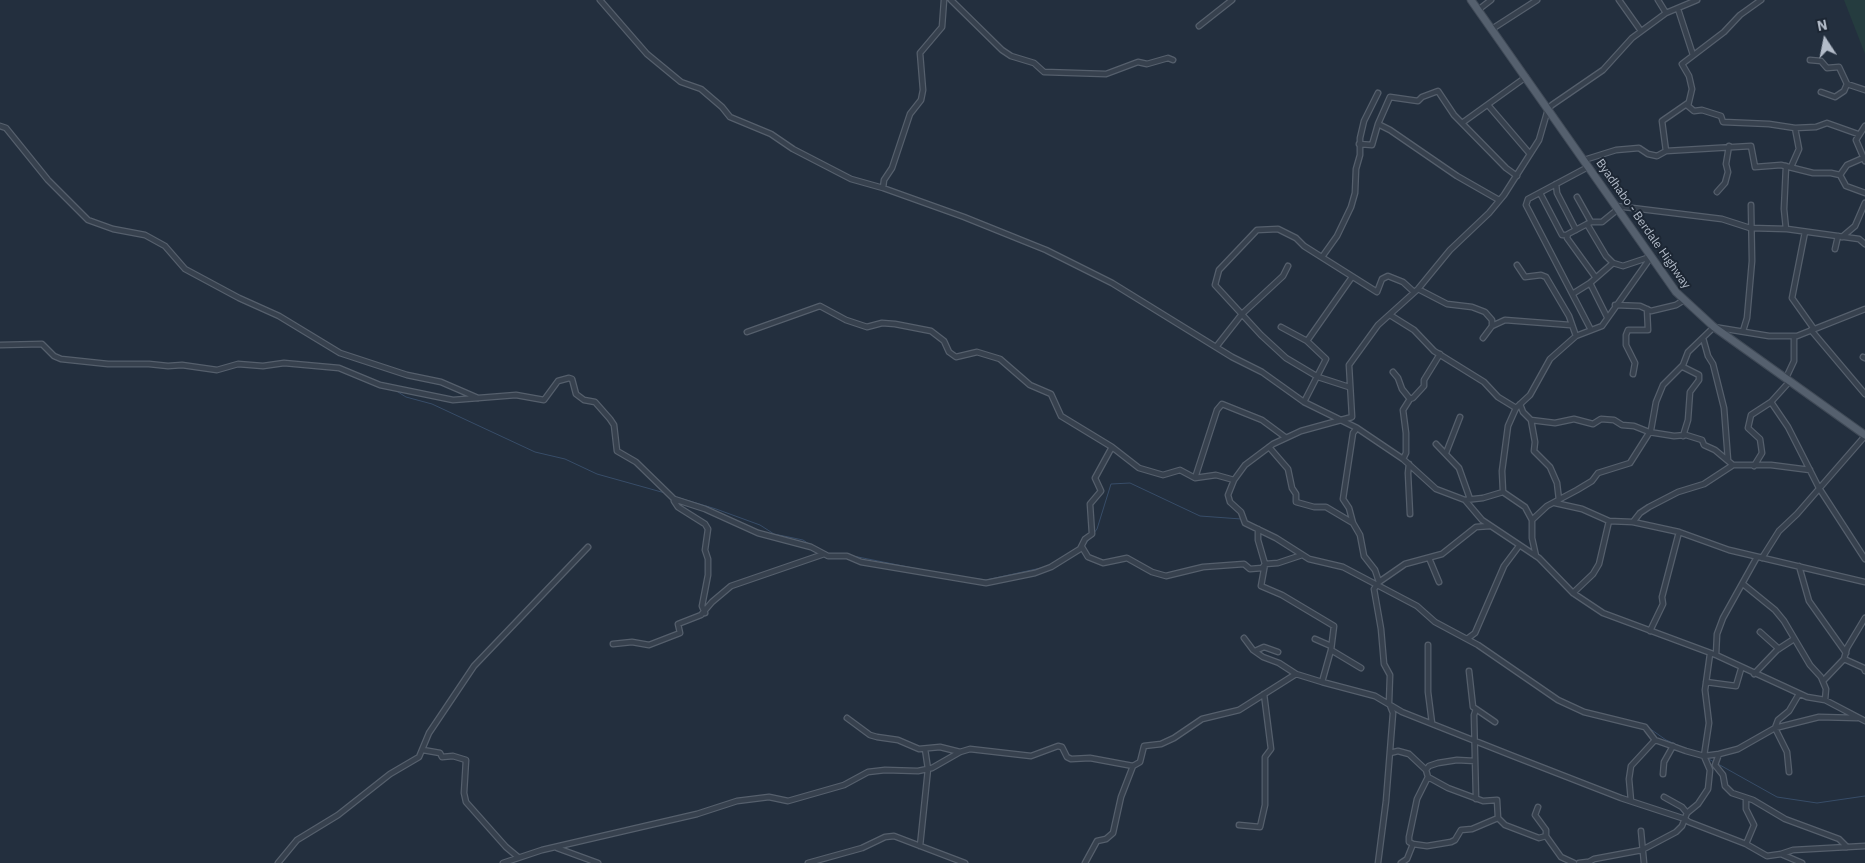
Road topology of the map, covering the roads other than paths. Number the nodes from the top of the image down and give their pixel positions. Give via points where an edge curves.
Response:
1 (600, 0) edge
2 (944, 0) edge
3 (952, 0) edge
4 (1232, 0) edge
5 (1471, 0) edge
6 (1491, 0) edge
7 (1536, 0) edge
8 (1619, 0) edge
9 (1658, 0) edge
10 (1697, 0) edge
11 (1761, 0) edge
12 (1691, 2) edge
13 (1678, 9) junction
14 (1478, 10) junction
15 (1666, 13) junction
16 (1199, 26) dead end
17 (1492, 29) junction
18 (1641, 31) junction
19 (1693, 55) junction
20 (1173, 60) dead end
21 (1810, 60) dead end
22 (1526, 77) junction
23 (1847, 84) junction
24 (1865, 90) edge
25 (1821, 92) dead end
26 (1378, 93) dead end
27 (1688, 103) junction
28 (1488, 105) junction
29 (1548, 109) junction
30 (1462, 123) junction
31 (1378, 124) junction
32 (0, 126) edge
33 (1865, 126) edge
34 (1795, 128) junction
35 (1858, 134) junction
36 (1359, 144) junction
37 (1730, 146) junction
38 (1666, 151) junction
39 (1530, 154) junction
40 (1864, 159) edge
41 (1587, 163) junction
42 (1788, 166) junction
43 (1840, 175) junction
44 (1517, 176) junction
45 (1556, 184) junction
46 (883, 188) junction
47 (1717, 192) dead end
48 (1540, 193) junction
49 (1865, 193) edge
50 (1577, 197) dead end
51 (1499, 200) junction
52 (1865, 203) edge
53 (1751, 205) dead end
54 (1617, 207) junction
55 (1589, 223) junction
56 (1750, 228) junction
57 (1786, 229) junction
58 (1576, 230) junction
59 (1805, 232) junction
60 (1568, 235) junction
61 (1840, 237) junction
62 (1865, 244) edge
63 (1835, 249) dead end
64 (1322, 256) junction
65 (1651, 257) junction
66 (1613, 263) junction
67 (1518, 265) dead end
68 (1288, 266) dead end
69 (1352, 277) junction
70 (1596, 278) junction
71 (1590, 283) junction
72 (1416, 291) junction
73 (1574, 293) junction
74 (1684, 300) junction
75 (1615, 305) junction
76 (1865, 309) edge
77 (1647, 310) junction
78 (1242, 314) junction
79 (1390, 315) junction
80 (1607, 317) junction
81 (1570, 325) junction
82 (1492, 326) junction
83 (1281, 327) dead end
84 (1714, 327) junction
85 (1591, 330) junction
86 (1812, 330) junction
87 (1743, 331) junction
88 (747, 332) dead end
89 (1576, 336) junction
90 (1794, 336) junction
91 (1483, 338) dead end
92 (1703, 338) junction
93 (1307, 341) junction
94 (0, 345) edge
95 (1216, 347) junction
96 (1440, 354) junction
97 (1683, 365) junction
98 (1392, 372) dead end
99 (1633, 374) dead end
100 (1318, 377) junction
101 (1788, 380) junction
102 (1349, 387) junction
103 (1865, 394) edge
104 (479, 398) junction
105 (1410, 399) junction
106 (1304, 402) junction
107 (1770, 402) junction
108 (1518, 406) junction
109 (1460, 417) dead end
110 (1345, 420) junction
111 (1531, 420) junction
112 (1357, 428) junction
113 (1649, 432) junction
114 (1865, 435) edge
115 (1683, 436) junction
116 (1285, 437) junction
117 (1436, 444) dead end
118 (1112, 447) junction
119 (1269, 447) junction
120 (1446, 453) junction
121 (1403, 459) junction
122 (1728, 460) junction
123 (1409, 464) junction
124 (1733, 466) junction
125 (1754, 466) junction
126 (1810, 470) junction
127 (1194, 478) junction
128 (1234, 480) junction
129 (1819, 488) junction
130 (1503, 492) junction
131 (674, 500) junction
132 (1468, 500) junction
133 (1557, 502) junction
134 (1410, 514) dead end
135 (1532, 520) junction
136 (1609, 521) junction
137 (1633, 522) junction
138 (1353, 523) junction
139 (1490, 526) junction
140 (1258, 529) junction
141 (1679, 532) junction
142 (1519, 546) junction
143 (588, 547) dead end
144 (1082, 547) junction
145 (824, 554) junction
146 (1302, 555) junction
147 (1536, 556) junction
148 (1759, 557) junction
149 (1429, 558) junction
150 (1865, 559) edge
151 (1265, 564) junction
152 (1798, 566) junction
153 (1439, 582) dead end
154 (1865, 582) edge
155 (1378, 583) junction
156 (1743, 584) junction
157 (1573, 593) junction
158 (705, 613) junction
159 (1865, 618) edge
160 (1650, 632) junction
161 (1760, 632) dead end
162 (1244, 638) dead end
163 (1315, 639) dead end
164 (1467, 639) junction
165 (1794, 639) junction
166 (613, 644) dead end
167 (1428, 645) dead end
168 (1331, 648) junction
169 (1779, 649) junction
170 (1254, 651) junction
171 (1278, 652) dead end
172 (1846, 653) junction
173 (1713, 655) junction
174 (1844, 659) junction
175 (1361, 668) dead end
176 (1741, 668) junction
177 (1865, 670) edge
178 (1469, 671) dead end
179 (1296, 674) junction
180 (1754, 674) junction
181 (1823, 681) junction
182 (1322, 682) junction
183 (1706, 682) junction
184 (1264, 694) junction
185 (1799, 694) junction
186 (1825, 700) junction
187 (1390, 703) junction
188 (1476, 709) junction
189 (847, 718) dead end
190 (1858, 718) junction
191 (1865, 721) edge
192 (1495, 722) dead end
193 (1432, 723) junction
194 (1775, 728) junction
195 (1655, 740) junction
196 (1475, 741) junction
197 (1673, 746) junction
198 (925, 749) junction
199 (423, 750) junction
200 (960, 752) junction
201 (1390, 753) junction
202 (1719, 754) junction
203 (1704, 756) junction
204 (1475, 761) junction
205 (1715, 765) junction
206 (1133, 766) junction
207 (928, 769) junction
208 (1426, 770) junction
209 (1710, 770) junction
210 (1789, 772) dead end
211 (1663, 774) dead end
212 (1428, 776) junction
213 (1664, 797) dead end
214 (1476, 799) junction
215 (1746, 799) junction
216 (1631, 801) junction
217 (1538, 806) dead end
218 (1687, 813) junction
219 (1498, 818) junction
220 (1685, 819) junction
221 (1239, 825) dead end
222 (1641, 832) dead end
223 (1546, 836) junction
224 (1413, 844) junction
225 (1746, 844) junction
226 (920, 846) junction
227 (1865, 846) edge
228 (556, 847) junction
229 (1847, 847) junction
230 (1642, 850) junction
231 (1781, 854) junction
232 (518, 857) junction
233 (1407, 859) junction
234 (1587, 862) edge
235 (278, 863) edge
236 (503, 863) edge
237 (598, 863) edge
238 (808, 863) edge
239 (965, 863) edge
240 (1085, 863) edge
241 (1378, 863) edge
242 (1401, 863) edge
243 (1413, 863) edge
244 (1574, 863) edge
245 (1579, 863) edge
246 (1644, 863) edge
247 (1802, 863) edge

1 - 46 street via 647,54 681,82 702,90 730,117 770,134 851,180
2 - 46 street via 942,27 920,53 921,100 910,114
3 - 20 street via 1002,50 1044,72 1106,74 1138,62 1147,64 1168,58
4 - 16 street
5 - 14 main road, Byadhabo - Berdale Highway
6 - 14 street
7 - 17 street
8 - 18 street
9 - 15 street
10 - 12 street
11 - 19 street
12 - 13 street
13 - 15 street
13 - 19 street
14 - 17 main road, Byadhabo - Berdale Highway
15 - 18 street
17 - 22 main road, Byadhabo - Berdale Highway
18 - 29 street via 1618,51 1603,70
19 - 27 street via 1682,64 1692,89
21 - 23 street via 1821,61 1827,68 1839,67
22 - 28 street
22 - 29 main road, Byadhabo - Berdale Highway
23 - 24 street
23 - 25 street via 1844,91 1835,97
26 - 36 street via 1364,121
27 - 34 street via 1691,110 1721,116 1723,122
27 - 38 street via 1662,121
28 - 30 street
28 - 39 street
29 - 39 street via 1539,140
29 - 41 main road, Byadhabo - Berdale Highway
30 - 31 street via 1438,91 1418,102 1390,98
30 - 44 street
31 - 36 street via 1372,145
31 - 51 street
32 - 104 street via 6,128 48,180 88,220 145,235 165,246 185,269 279,316 340,354 407,375 442,382
33 - 35 street
34 - 35 street via 1827,123
34 - 42 street via 1799,149
35 - 40 street via 1856,140
36 - 64 street via 1351,207 1337,236
37 - 38 street
37 - 42 street via 1751,146 1756,167
37 - 47 street via 1725,183
38 - 41 street via 1657,156 1639,148 1616,150
39 - 44 street
40 - 43 street via 1847,165
41 - 45 street
41 - 54 main road, Byadhabo - Berdale Highway
42 - 43 street via 1813,174
42 - 57 street via 1784,209
43 - 49 street via 1846,186
44 - 51 street
45 - 48 street
45 - 58 street via 1557,193
46 - 95 street via 1046,250 1112,283
48 - 60 street via 1562,235
48 - 73 street via 1526,205
50 - 55 street
51 - 72 street via 1450,250
52 - 61 street via 1855,226
53 - 56 street
54 - 55 street via 1602,222
54 - 56 street via 1722,219
54 - 65 main road, Byadhabo - Berdale Highway
55 - 58 street
55 - 66 street
56 - 57 street
56 - 87 street via 1752,261
57 - 59 street
58 - 60 street
59 - 61 street
59 - 86 street via 1792,298
60 - 70 street
61 - 62 street via 1859,239
61 - 63 street
64 - 69 street
64 - 78 street via 1278,229 1257,230 1219,270 1215,285
65 - 66 street via 1623,266
65 - 74 main road, Byadhabo - Berdale Highway
65 - 75 street
66 - 70 street
67 - 81 street via 1525,277 1541,274 1546,278 1569,316
68 - 78 street via 1283,276
69 - 72 street via 1377,292 1382,279 1388,276
69 - 93 street
70 - 71 street
71 - 73 street
71 - 80 street
72 - 79 street
72 - 82 street via 1447,304 1485,312 1492,320
73 - 85 street
74 - 77 street via 1662,310
74 - 84 main road, Byadhabo - Berdale Highway
75 - 77 street via 1640,306
75 - 80 street
76 - 86 street
77 - 99 street via 1648,330 1628,330 1626,334 1626,345 1635,363
78 - 95 street
78 - 100 street via 1286,358
79 - 96 street via 1414,330
79 - 102 street via 1378,325 1349,365
80 - 85 street via 1602,326
81 - 82 street via 1513,318
81 - 89 street
82 - 91 street
83 - 93 street
84 - 87 street
84 - 92 street
84 - 101 main road, Byadhabo - Berdale Highway
85 - 89 street
86 - 90 street
86 - 103 street
87 - 90 street
88 - 118 street via 820,306 867,327 882,323 931,331 956,357 977,352 1000,359 1030,385 1051,394 1061,416
89 - 108 street via 1550,359 1530,395
90 - 101 street via 1794,361
92 - 97 street via 1688,352
92 - 122 street via 1724,408
93 - 100 street via 1326,359
94 - 104 street via 42,344 61,359 108,364 182,365 217,370 238,364 263,366 284,363 339,368 380,385 423,395 453,400
95 - 106 street via 1262,372
96 - 105 street via 1424,380 1424,386
96 - 108 street via 1484,382 1498,397
97 - 113 street via 1663,385
97 - 115 street via 1698,375 1699,380 1690,392
98 - 105 street
100 - 102 street
100 - 106 street
101 - 107 street
101 - 114 main road, Byadhabo - Berdale Highway
102 - 110 street via 1353,414
104 - 131 street via 516,394 544,400 558,381 572,379 576,394 595,402 614,425 617,452 636,462
105 - 121 street via 1404,410 1406,453
106 - 110 street
107 - 125 street via 1751,415 1748,428 1760,439 1762,453
107 - 126 street via 1788,427
108 - 111 street
108 - 130 street via 1508,426 1502,471
109 - 120 street
110 - 112 street
110 - 116 street
111 - 113 street via 1555,423 1574,419 1593,424 1601,419 1614,420
111 - 133 street via 1534,452 1550,467 1557,484
112 - 121 street
112 - 138 street via 1353,433 1343,499
113 - 115 street
113 - 133 street via 1630,463 1598,474
114 - 129 street
115 - 122 street via 1702,440 1704,445
116 - 119 street
116 - 127 street via 1262,420 1222,404 1217,410
117 - 120 street
118 - 127 street via 1139,468 1163,475 1180,470
118 - 144 street via 1096,478 1101,491 1090,504 1092,534
119 - 128 street via 1245,465
119 - 138 street via 1288,469 1296,502 1326,507
120 - 132 street via 1462,474
121 - 123 street
122 - 124 street
123 - 132 street via 1436,489
123 - 134 street
124 - 125 street
124 - 137 street via 1704,484 1678,492 1649,507
125 - 126 street
126 - 129 street
127 - 128 street via 1216,475
128 - 140 street via 1228,495 1230,502 1240,512 1245,524
129 - 148 street
129 - 150 street
130 - 132 street
130 - 135 street via 1526,507
131 - 145 street via 705,509 758,533 799,542
131 - 158 street via 678,507 708,529 708,575 702,606
132 - 139 street
133 - 135 street via 1547,506
133 - 136 street
135 - 147 street
136 - 137 street
136 - 157 street via 1599,564
137 - 141 street
138 - 155 street via 1360,535 1364,556
139 - 142 street
139 - 149 street via 1476,527 1442,554
140 - 146 street
140 - 151 street
141 - 148 street
141 - 160 street via 1663,604
142 - 147 street
142 - 164 street via 1504,566 1475,634
143 - 199 street via 474,666 429,733
144 - 145 street via 1035,573 986,583
144 - 151 street via 1088,557 1103,563 1127,558 1166,576 1203,566 1244,564 1250,569 1262,568
145 - 158 street via 731,586 712,602
146 - 151 street
146 - 155 street via 1343,567
147 - 157 street
148 - 152 street
148 - 156 street
149 - 153 street
149 - 155 street via 1405,564
151 - 168 street via 1260,586 1282,595 1334,626
152 - 154 street
152 - 172 street via 1809,601
155 - 164 street via 1398,598 1417,606 1435,622
155 - 187 street via 1374,589 1374,602 1381,629 1384,664 1390,675
156 - 165 street via 1775,610
156 - 173 street via 1723,618
157 - 160 street via 1603,614
158 - 166 street via 678,624 680,632 649,645 632,642
159 - 172 street
160 - 173 street
161 - 169 street
162 - 170 street
163 - 168 street
164 - 195 street via 1558,700 1584,712 1646,727
165 - 169 street
165 - 181 street
167 - 193 street
168 - 175 street
168 - 182 street
169 - 180 street
170 - 171 street via 1264,647
170 - 179 street
172 - 174 street
173 - 176 street
173 - 183 street
174 - 177 street
174 - 181 street
176 - 180 street
176 - 183 street via 1736,686
178 - 188 street via 1473,707
179 - 182 street
179 - 184 street
180 - 185 street
181 - 186 street
182 - 187 street
183 - 203 street via 1709,723
184 - 206 street via 1239,710 1202,719 1161,744 1144,746 1140,762
184 - 221 street via 1271,749 1265,757 1266,805 1260,826
185 - 186 street
185 - 194 street
186 - 190 street
187 - 193 street via 1402,712
187 - 201 street
188 - 192 street
188 - 196 street
189 - 198 street via 870,735 892,738
190 - 191 street
190 - 194 street via 1819,717
193 - 196 street
194 - 202 street via 1738,749
194 - 210 street via 1787,752
195 - 197 street
195 - 216 street via 1631,766
196 - 204 street
196 - 216 street
197 - 203 street
197 - 211 street via 1664,762
198 - 200 street via 940,747
198 - 207 street
199 - 232 street via 440,752 442,757 466,760 466,802
199 - 235 street via 419,757 390,774 338,815 297,840
200 - 206 street via 975,750 1031,756 1058,746 1072,759 1090,758
200 - 207 street
201 - 208 street via 1409,754
201 - 241 street
202 - 203 street
202 - 205 street
203 - 209 street
204 - 208 street via 1438,763
204 - 214 street
205 - 209 street
205 - 215 street via 1732,794
206 - 240 street via 1113,832 1106,839 1097,841
207 - 226 street
207 - 228 street via 868,772 844,785 788,801 769,797 737,801 697,814
208 - 212 street
209 - 218 street via 1708,789
212 - 214 street
212 - 224 street via 1417,799 1409,837
213 - 218 street
214 - 219 street via 1497,800
215 - 225 street via 1746,809 1754,825
215 - 229 street via 1786,819 1839,839
216 - 220 street
217 - 223 street via 1535,815 1546,830
218 - 220 street
219 - 223 street via 1514,829 1539,838
219 - 224 street via 1461,830 1451,842 1427,846
220 - 225 street
220 - 230 street via 1676,832
222 - 230 street
223 - 244 street via 1561,856
224 - 233 street
225 - 231 street via 1767,856
226 - 238 street via 888,836 862,848
226 - 239 street
227 - 229 street
228 - 232 street
228 - 237 street
229 - 231 street via 1793,850
230 - 234 street
230 - 246 street
231 - 247 street
232 - 236 street
233 - 242 street
233 - 243 street
234 - 245 street

